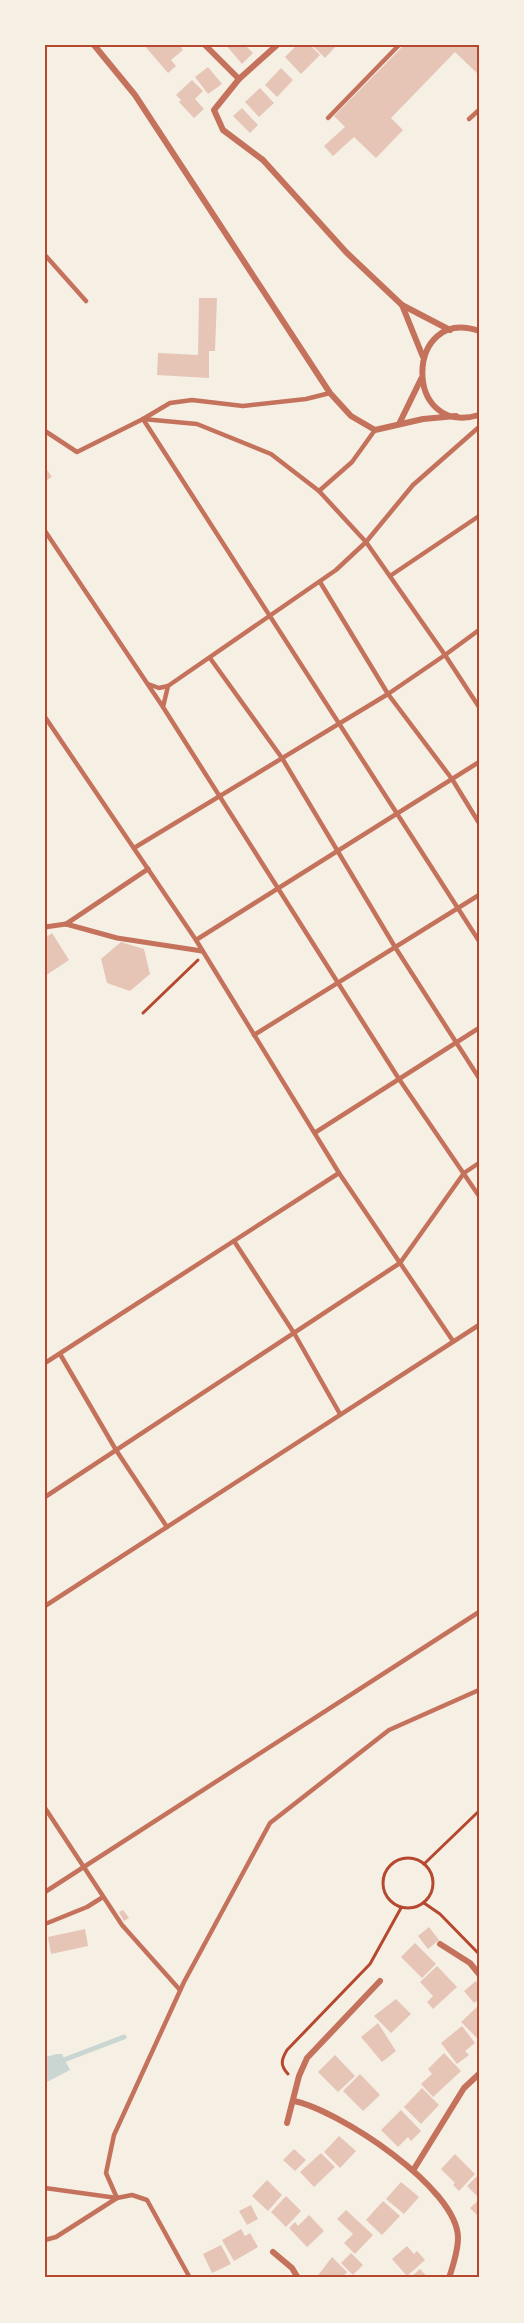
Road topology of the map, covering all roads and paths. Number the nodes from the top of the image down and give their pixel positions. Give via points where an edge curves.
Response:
1 (94, 45) edge
2 (206, 45) edge
3 (277, 45) edge
4 (399, 45) edge
5 (239, 79) junction
6 (479, 110) edge
7 (328, 118) dead end
8 (469, 119) dead end
9 (45, 255) edge
10 (86, 301) dead end
11 (402, 305) junction
12 (479, 326) edge
13 (450, 330) junction
14 (475, 330) edge
15 (423, 357) junction
16 (421, 379) junction
17 (330, 393) junction
18 (479, 414) edge
19 (456, 416) junction
20 (143, 419) junction
21 (399, 424) junction
22 (479, 427) edge
23 (45, 430) edge
24 (375, 430) junction
25 (320, 491) junction
26 (479, 516) edge
27 (45, 531) edge
28 (366, 542) junction
29 (390, 576) junction
30 (320, 582) junction
31 (271, 618) junction
32 (479, 630) edge
33 (445, 655) junction
34 (210, 658) junction
35 (146, 682) junction
36 (168, 686) junction
37 (388, 694) junction
38 (163, 707) junction
39 (479, 707) edge
40 (45, 717) edge
41 (339, 723) junction
42 (282, 758) junction
43 (479, 762) edge
44 (452, 779) junction
45 (219, 796) junction
46 (397, 813) junction
47 (479, 823) edge
48 (134, 848) junction
49 (338, 850) junction
50 (148, 869) junction
51 (278, 888) junction
52 (479, 895) edge
53 (458, 908) junction
54 (66, 924) junction
55 (45, 927) edge
56 (196, 940) junction
57 (479, 941) edge
58 (395, 947) junction
59 (202, 951) junction
60 (338, 983) junction
61 (143, 1013) dead end
62 (479, 1028) edge
63 (254, 1035) junction
64 (456, 1043) junction
65 (479, 1078) edge
66 (399, 1079) junction
67 (316, 1132) junction
68 (479, 1163) edge
69 (339, 1173) junction
70 (464, 1173) junction
71 (479, 1196) edge
72 (234, 1241) junction
73 (400, 1263) junction
74 (479, 1325) edge
75 (294, 1333) junction
76 (453, 1341) junction
77 (60, 1354) junction
78 (45, 1364) edge
79 (340, 1414) junction
80 (116, 1450) junction
81 (45, 1497) edge
82 (167, 1527) junction
83 (45, 1605) edge
84 (479, 1612) edge
85 (479, 1690) edge
86 (45, 1808) edge
87 (479, 1811) edge
88 (424, 1864) junction
89 (83, 1867) junction
90 (45, 1892) edge
91 (103, 1897) junction
92 (424, 1903) junction
93 (400, 1908) junction
94 (45, 1924) edge
95 (440, 1944) dead end
96 (479, 1954) edge
97 (479, 1974) edge
98 (380, 1981) dead end
99 (180, 1990) junction
100 (479, 2074) edge
101 (299, 2076) junction
102 (294, 2101) junction
103 (287, 2123) dead end
104 (414, 2169) junction
105 (45, 2188) edge
106 (117, 2198) junction
107 (45, 2240) edge
108 (273, 2252) dead end
109 (190, 2278) edge
110 (298, 2278) edge
111 (449, 2278) edge

1 - 17 street via 135,94
2 - 5 street
3 - 5 street
4 - 7 lane
5 - 11 street via 214,110 223,130 263,160 346,252
6 - 8 lane
9 - 10 lane
11 - 13 street
11 - 15 street
12 - 14 street
13 - 14 street
13 - 15 street via 429,345
15 - 16 street
16 - 19 street via 432,403
16 - 21 street
17 - 20 lane via 243,406 192,400 170,403
17 - 24 street via 351,416
18 - 19 street
19 - 21 street
20 - 23 lane via 77,452
20 - 25 lane via 197,424 271,454
20 - 31 lane
21 - 24 street
22 - 28 lane via 413,485
24 - 25 lane via 352,462
25 - 28 lane
26 - 29 lane
27 - 35 lane
28 - 29 lane
28 - 30 lane
29 - 33 lane
30 - 31 lane
30 - 37 lane
31 - 34 lane
31 - 41 lane
32 - 33 lane
33 - 37 lane
33 - 39 lane
34 - 36 lane
34 - 42 lane
35 - 36 lane via 159,688
35 - 38 lane
36 - 38 lane
37 - 41 lane
37 - 44 lane
38 - 45 lane
40 - 48 lane
41 - 42 lane
41 - 46 lane
42 - 45 lane
42 - 49 lane
43 - 44 lane
44 - 46 lane
44 - 47 lane
45 - 48 lane
45 - 51 lane
46 - 49 lane
46 - 53 lane
48 - 50 lane
49 - 51 lane
49 - 58 lane
50 - 54 street
50 - 56 lane
51 - 56 lane
51 - 60 lane
52 - 53 lane
53 - 57 lane
53 - 58 lane
54 - 55 street
54 - 59 street via 117,938
56 - 59 lane
58 - 60 lane
58 - 64 lane
59 - 61 path via 198,962
59 - 63 lane
60 - 63 lane
60 - 66 lane
62 - 64 lane
63 - 67 lane
64 - 65 lane
64 - 66 lane
66 - 67 lane
66 - 70 lane
67 - 69 lane
68 - 70 lane
69 - 72 lane
69 - 73 lane
70 - 71 lane
70 - 73 lane
72 - 75 lane
72 - 77 lane
73 - 75 lane
73 - 76 lane
74 - 76 lane
75 - 79 lane
75 - 80 lane
76 - 79 lane
77 - 78 lane
77 - 80 lane
79 - 82 lane
80 - 81 lane
80 - 82 lane
82 - 83 lane
84 - 89 lane
85 - 99 lane via 389,1730 270,1822
86 - 89 lane
87 - 88 path
88 - 92 path via 433,1882
88 - 93 path via 406,1858 386,1870 385,1895
89 - 90 lane
89 - 91 lane
91 - 94 lane
91 - 99 lane via 122,1925
92 - 93 path
92 - 96 path
93 - 101 path via 370,1964 287,2050 283,2068
95 - 97 street via 470,1963
98 - 101 street via 307,2058
99 - 106 lane via 114,2135 106,2173
100 - 104 street via 464,2088
101 - 102 street
102 - 103 street
102 - 104 street via 326,2111
104 - 111 street via 441,2198 454,2221 458,2237
105 - 106 lane
106 - 107 lane
106 - 109 lane via 132,2195 147,2200
108 - 110 street

